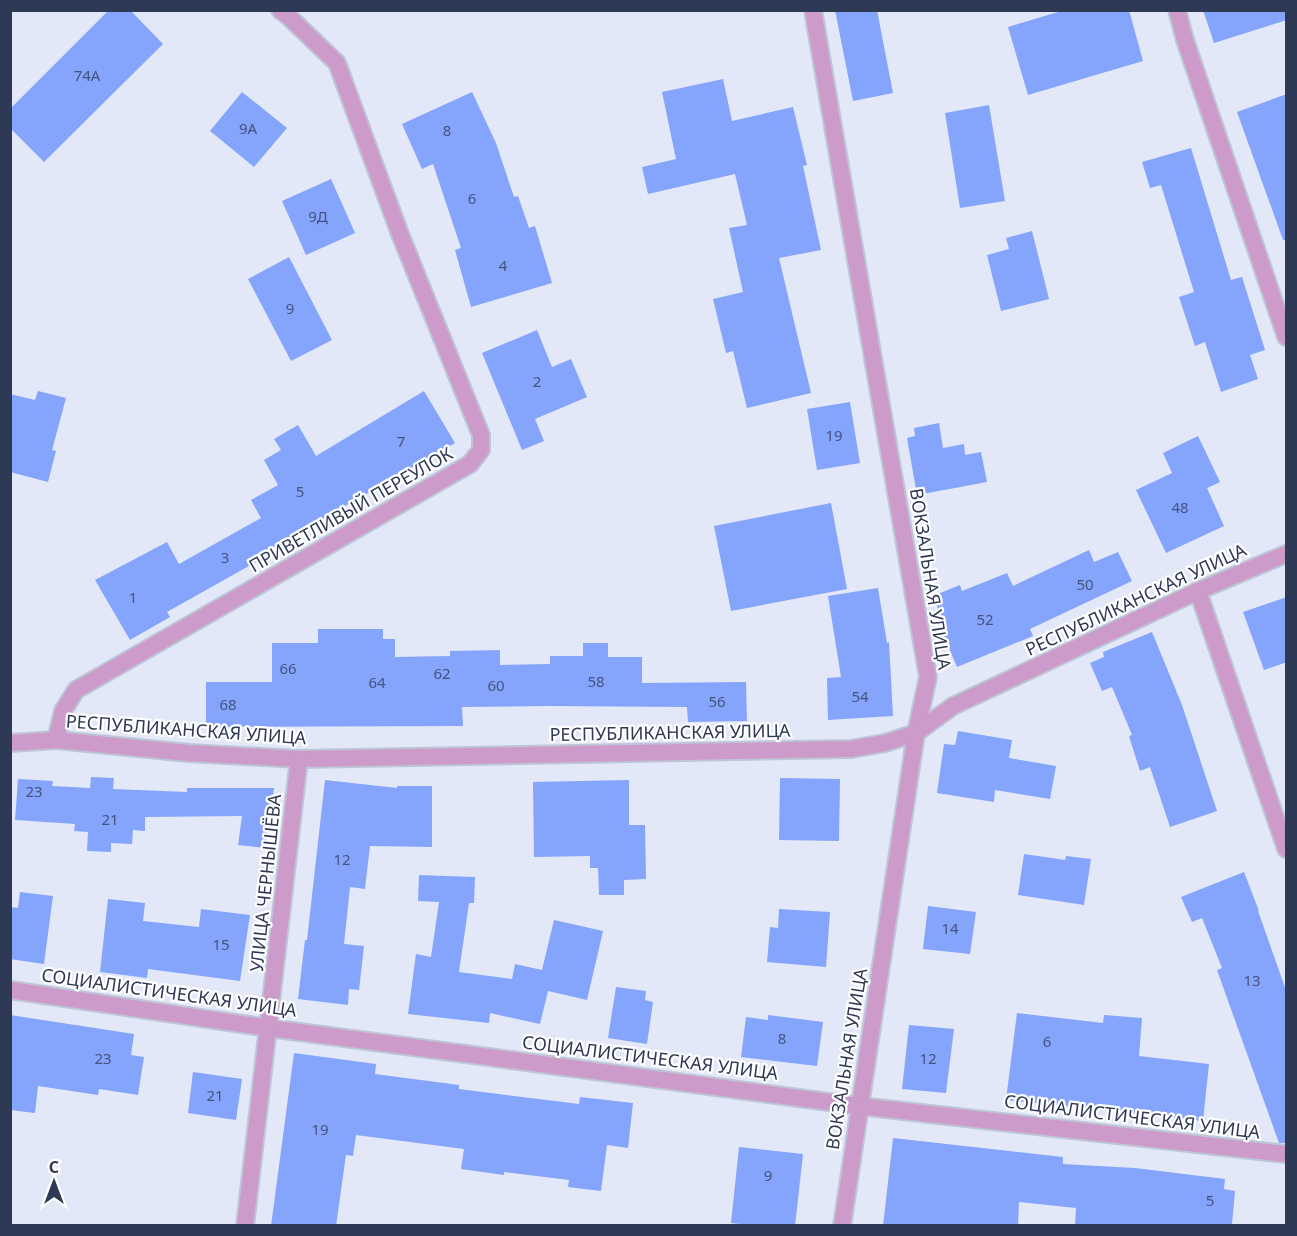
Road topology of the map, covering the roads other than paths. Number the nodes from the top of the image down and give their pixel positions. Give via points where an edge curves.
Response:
1 (280, 10) edge
2 (813, 10) edge
3 (1177, 10) edge
4 (1287, 337) edge
5 (1287, 554) edge
6 (1198, 591) junction
7 (916, 733) junction
8 (56, 740) junction
9 (10, 742) edge
10 (299, 759) junction
11 (1287, 849) edge
12 (10, 990) edge
13 (269, 1028) junction
14 (859, 1106) junction
15 (1287, 1154) edge
16 (245, 1226) edge
17 (842, 1226) edge

1 - 8 street, ПРИВЕТЛИВЫЙ ПЕРЕУЛОК via 337,63 481,435 481,450 470,464 76,690 63,711
2 - 7 street, ВОКЗАЛЬНАЯ УЛИЦА via 928,677
3 - 4 street
5 - 6 street, РЕСПУБЛИКАНСКАЯ УЛИЦА
6 - 7 street, РЕСПУБЛИКАНСКАЯ УЛИЦА via 953,706
6 - 11 street
7 - 10 street, РЕСПУБЛИКАНСКАЯ УЛИЦА via 851,749
7 - 14 street, ВОКЗАЛЬНАЯ УЛИЦА
8 - 9 street, РЕСПУБЛИКАНСКАЯ УЛИЦА
8 - 10 street, РЕСПУБЛИКАНСКАЯ УЛИЦА
10 - 13 street, УЛИЦА ЧЕРНЫШЁВА
12 - 13 street, СОЦИАЛИСТИЧЕСКАЯ УЛИЦА
13 - 14 street, СОЦИАЛИСТИЧЕСКАЯ УЛИЦА
13 - 16 street, УЛИЦА ЧЕРНЫШЁВА
14 - 15 street, СОЦИАЛИСТИЧЕСКАЯ УЛИЦА
14 - 17 street, ВОКЗАЛЬНАЯ УЛИЦА

